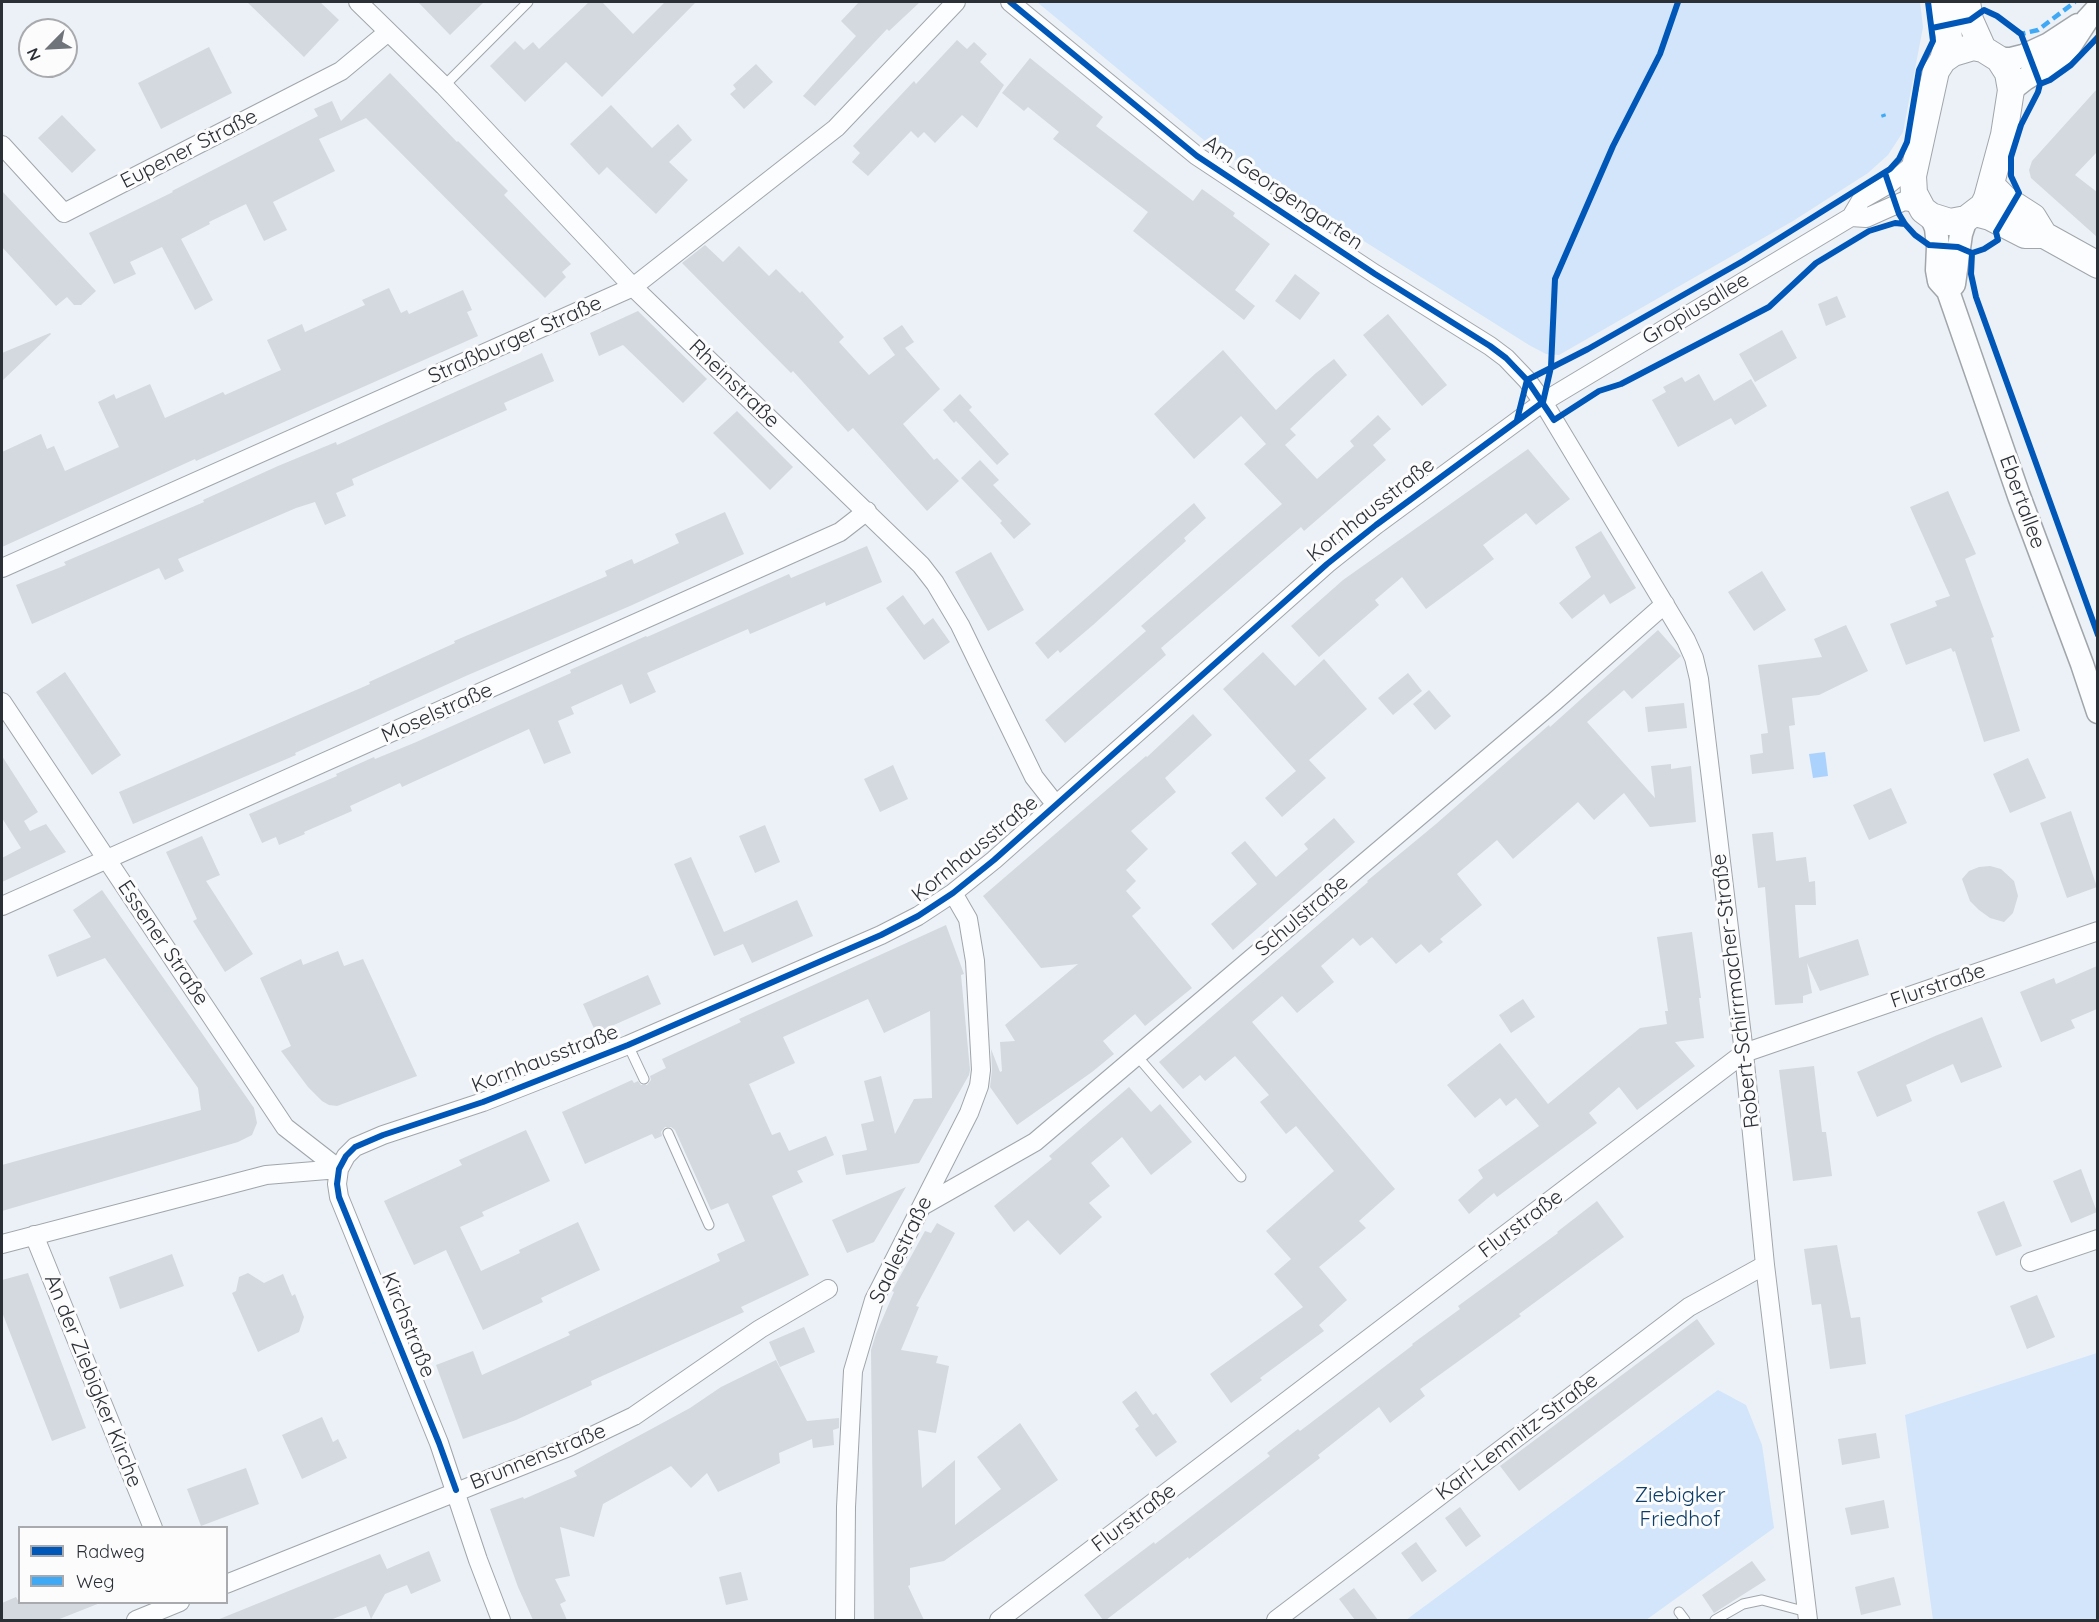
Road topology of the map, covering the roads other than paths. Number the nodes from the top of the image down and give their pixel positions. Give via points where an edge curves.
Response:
1 (358, 2) edge
2 (528, 2) edge
3 (956, 2) edge
4 (1010, 2) edge
5 (1943, 2) edge
6 (1967, 2) edge
7 (2092, 14) edge
8 (388, 32) junction
9 (1991, 54) junction
10 (1943, 60) junction
11 (444, 86) junction
12 (2012, 90) junction
13 (2, 145) edge
14 (1914, 164) junction
15 (1992, 186) junction
16 (1925, 209) junction
17 (1971, 216) junction
18 (1851, 217) junction
19 (2044, 235) junction
20 (2097, 265) edge
21 (633, 287) junction
22 (1948, 291) junction
23 (1543, 402) junction
24 (867, 511) junction
25 (2, 568) edge
26 (1665, 604) junction
27 (2, 702) edge
28 (2097, 712) edge
29 (1056, 805) junction
30 (107, 860) junction
31 (953, 893) junction
32 (2, 906) edge
33 (2097, 931) edge
34 (628, 1045) junction
35 (1744, 1053) junction
36 (1137, 1056) junction
37 (644, 1078) dead end
38 (668, 1133) dead end
39 (339, 1170) junction
40 (1241, 1177) dead end
41 (924, 1205) junction
42 (709, 1225) dead end
43 (34, 1235) junction
44 (2097, 1239) edge
45 (2, 1244) edge
46 (2030, 1262) dead end
47 (1765, 1265) junction
48 (828, 1289) dead end
49 (456, 1490) junction
50 (153, 1526) edge
51 (228, 1583) edge
52 (175, 1604) edge
53 (1679, 1612) dead end
54 (1807, 1616) edge
55 (136, 1620) edge
56 (501, 1620) edge
57 (845, 1620) edge
58 (999, 1620) edge
59 (1276, 1620) edge
60 (1685, 1620) edge
61 (1715, 1620) edge

1 - 8 street, Rheinstraße
2 - 11 lane
3 - 21 street, Straßburger Straße via 837,128
4 - 23 street, Am Georgengarten via 1197,156 1490,346 1516,368
5 - 10 main road via 1949,38
6 - 9 main road via 1973,27
7 - 9 street via 2049,44 2023,56 2011,59
7 - 12 street via 2058,59
8 - 11 street, Rheinstraße
8 - 13 street, Eupener Straße via 341,71 64,213
9 - 10 main road via 1964,48
9 - 12 main road via 2008,73
10 - 14 main road via 1932,85
11 - 21 street, Rheinstraße
12 - 15 main road
14 - 16 main road via 1912,184
14 - 18 street, Gropiusallee via 1861,200
15 - 17 main road via 1983,206
15 - 19 main road via 2033,217
16 - 17 main road via 1950,222
16 - 18 street, Gropiusallee via 1904,201 1866,218
16 - 22 street, Ebertallee via 1936,228 1937,270
17 - 19 main road via 1996,220 2025,235
17 - 22 street via 1961,234 1954,284
18 - 23 street, Gropiusallee
19 - 20 main road
21 - 24 street, Rheinstraße
21 - 25 street, Straßburger Straße
22 - 28 street, Ebertallee
23 - 26 street, Robert-Schirrmacher-Straße
23 - 29 street, Kornhausstraße via 1327,564
24 - 29 street, Rheinstraße via 935,583 960,625 1034,777
24 - 30 street, Moselstraße via 840,532
26 - 35 street, Robert-Schirrmacher-Straße via 1686,640 1699,679
26 - 36 street, Schulstraße
27 - 30 street, Essener Straße
29 - 31 street, Kornhausstraße
30 - 32 street, Moselstraße
30 - 39 street, Essener Straße via 285,1127
31 - 34 street, Kornhausstraße via 881,935
31 - 41 street, Saalestraße via 964,910 975,961 981,1070 974,1100
33 - 35 street, Flurstraße
34 - 37 lane
34 - 39 street, Kornhausstraße via 483,1102 365,1142 346,1156
35 - 47 street, Robert-Schirrmacher-Straße
35 - 58 street, Flurstraße
36 - 40 lane
36 - 41 street, Schulstraße via 1035,1142
38 - 42 lane
39 - 43 street via 266,1175
39 - 49 street, Kirchstraße via 337,1184 342,1207
41 - 57 street, Saalestraße via 874,1300 853,1371
43 - 45 street
43 - 50 street, An der Ziebigker Kirche
44 - 46 street
47 - 54 street, Robert-Schirrmacher-Straße
47 - 59 street, Karl-Lemnitz-Straße via 1689,1307
48 - 49 street, Brunnenstraße via 760,1329 634,1416 569,1447
49 - 51 street, Brunnenstraße
49 - 56 street, Kirchstraße
52 - 55 street
53 - 60 lane
54 - 61 lane via 1762,1600 1743,1604

